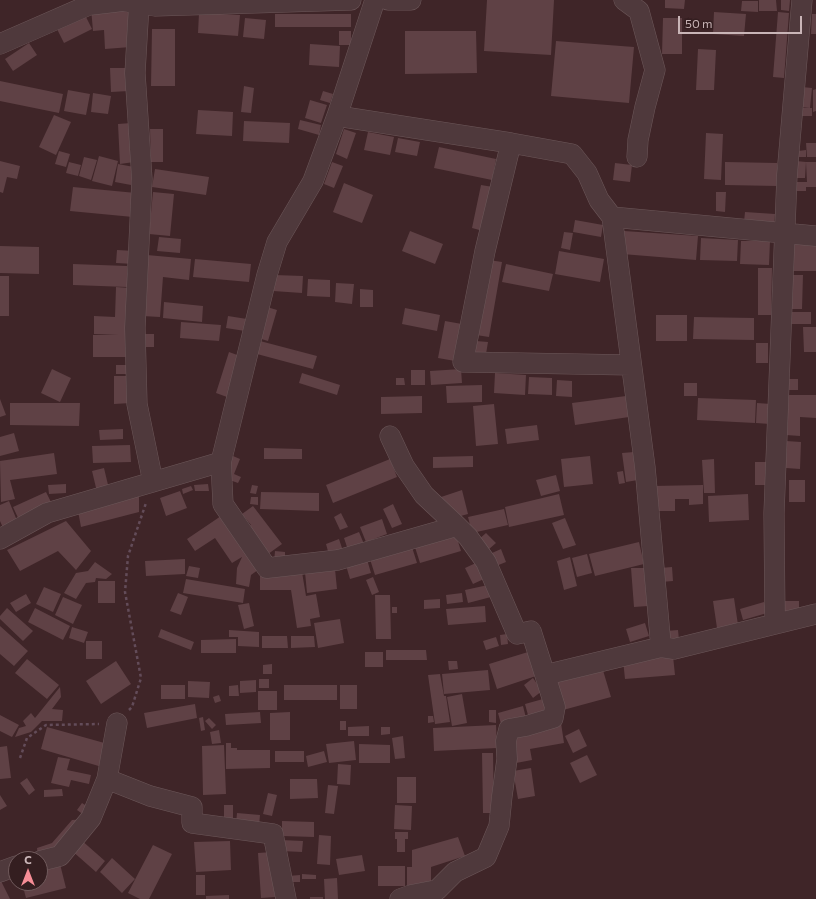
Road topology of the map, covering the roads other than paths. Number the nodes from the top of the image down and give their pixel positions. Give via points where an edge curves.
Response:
1 (351, 0) edge
2 (375, 0) edge
3 (388, 0) edge
4 (412, 0) edge
5 (624, 0) edge
6 (802, 0) edge
7 (140, 2) edge
8 (0, 44) edge
9 (337, 116) junction
10 (511, 143) junction
11 (637, 157) dead end
12 (612, 217) junction
13 (785, 232) junction
14 (816, 236) edge
15 (631, 365) junction
16 (390, 436) dead end
17 (221, 462) junction
18 (153, 482) junction
19 (457, 526) junction
20 (0, 539) edge
21 (816, 614) edge
22 (775, 624) junction
23 (661, 647) junction
24 (545, 675) junction
25 (116, 723) road end
26 (107, 779) junction
27 (48, 859) edge
28 (286, 899) edge
29 (400, 899) edge

1 - 7 street via 155,6
2 - 9 street
3 - 4 street
5 - 11 street via 639,11 655,70 644,107
6 - 13 street via 787,174
7 - 8 street via 89,5
7 - 18 street via 135,73 142,179 135,328 137,404
9 - 10 street
9 - 17 street via 313,181 276,242
10 - 12 street via 572,154 587,173 599,200
10 - 15 street via 485,251 463,362
12 - 13 street
12 - 15 street
13 - 14 street
13 - 22 street via 774,513
15 - 23 street via 645,467
16 - 19 street via 404,466 424,495
17 - 18 street
17 - 19 street via 223,504 267,568 338,560
18 - 20 street via 47,513
19 - 24 street via 486,562 517,634 531,631
21 - 22 street
22 - 23 street via 674,649
23 - 24 street
24 - 29 street via 555,707 553,718 509,729 499,826 486,857 455,872 437,890
25 - 26 street
26 - 27 street via 91,818 60,856
26 - 28 street via 150,796 192,807 192,824 273,834

